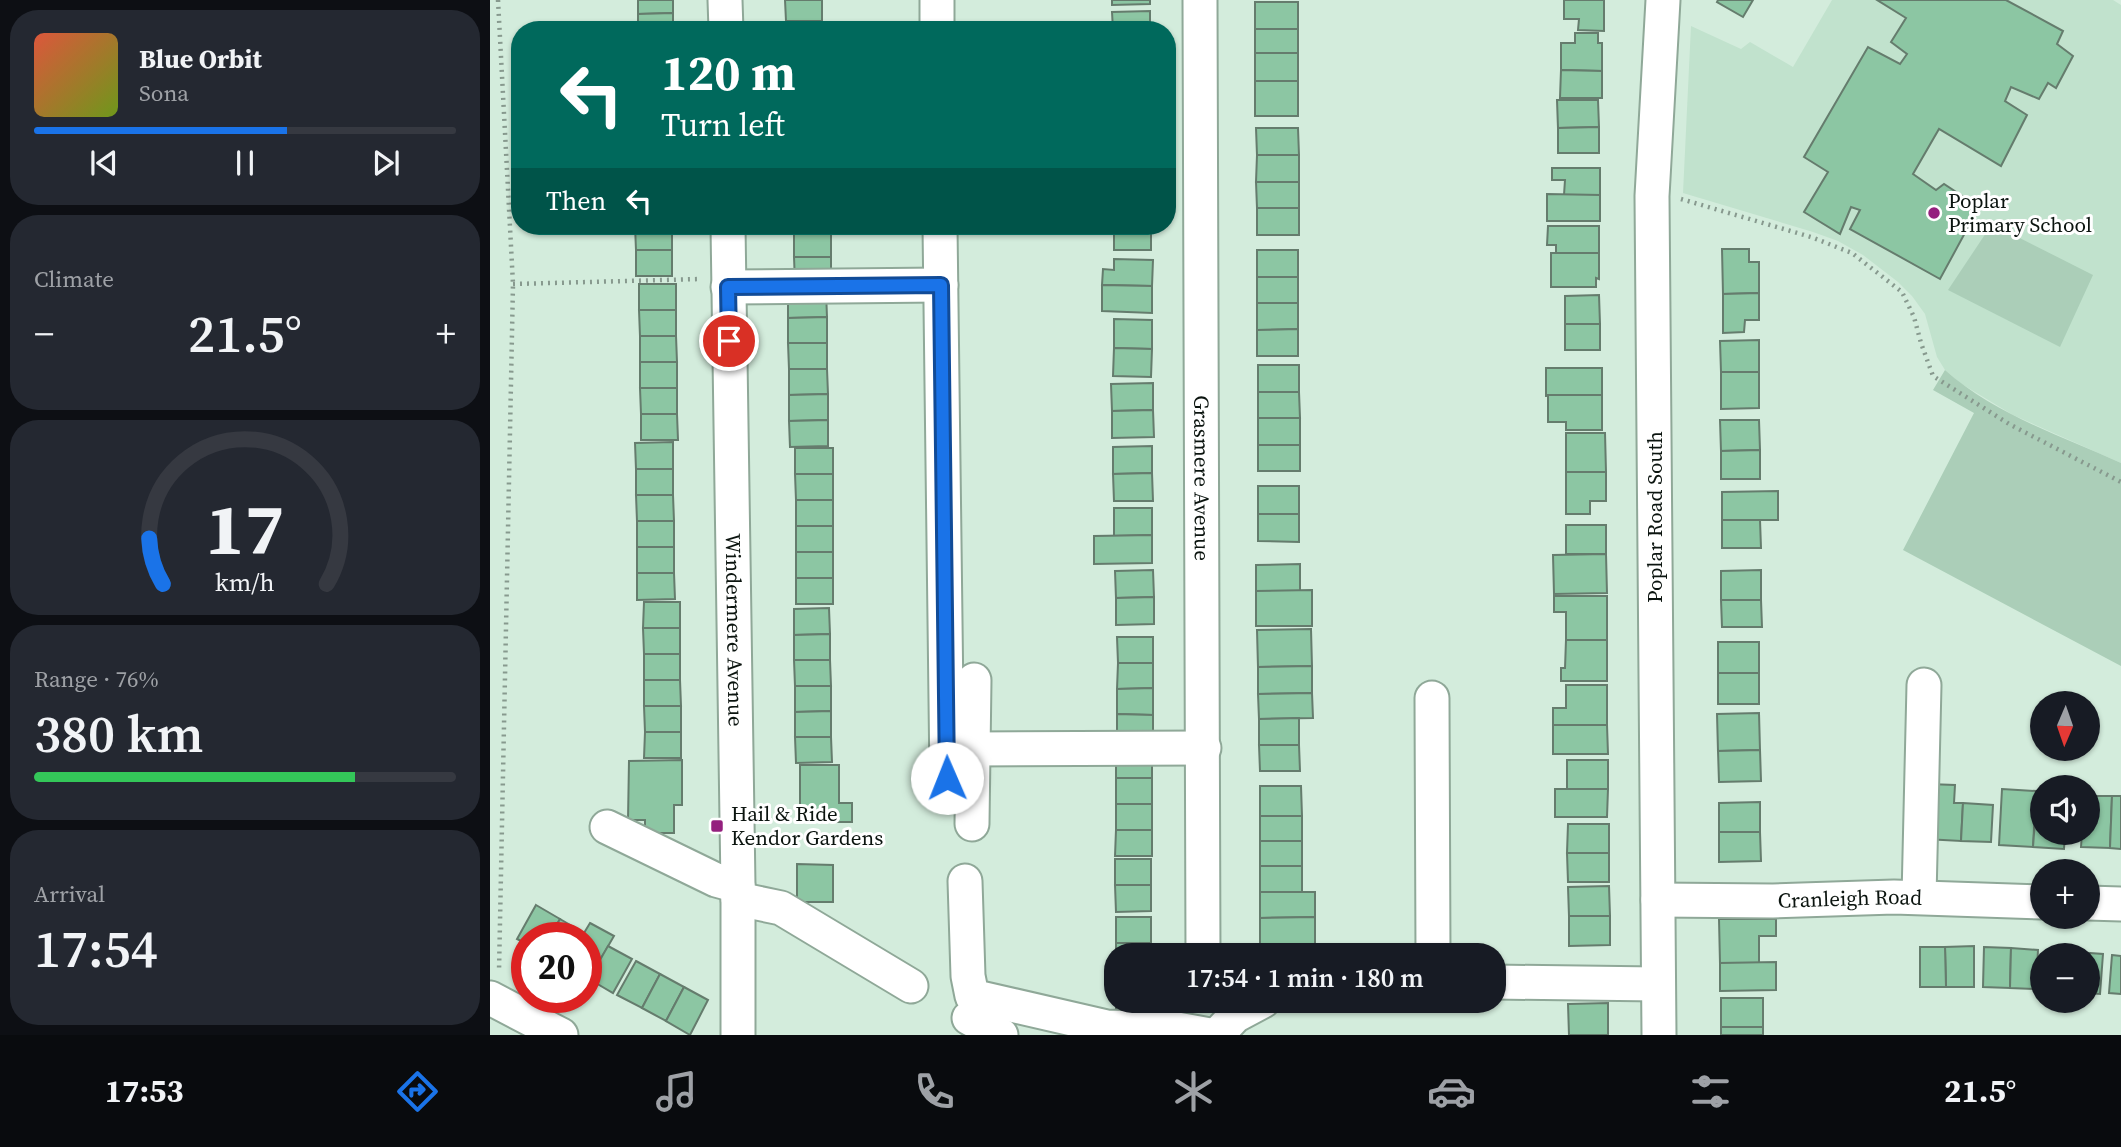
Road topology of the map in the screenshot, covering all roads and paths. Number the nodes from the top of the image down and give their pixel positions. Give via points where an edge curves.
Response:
1 (498, 0) edge
2 (725, 0) edge
3 (937, 0) edge
4 (1200, 0) edge
5 (1663, 0) edge
6 (726, 21) edge
7 (937, 21) edge
8 (1652, 196) junction
9 (728, 235) edge
10 (940, 235) edge
11 (513, 284) junction
12 (941, 285) junction
13 (728, 287) junction
14 (2121, 482) edge
15 (974, 680) dead end
16 (1924, 685) dead end
17 (1432, 698) dead end
18 (1204, 748) junction
19 (973, 749) junction
20 (947, 778) dead end
21 (972, 824) dead end
22 (607, 827) dead end
23 (965, 881) dead end
24 (738, 892) junction
25 (1919, 898) junction
26 (1658, 900) junction
27 (2030, 902) edge
28 (2100, 903) edge
29 (2121, 904) edge
30 (1203, 943) edge
31 (1433, 943) edge
32 (1506, 982) edge
33 (1657, 984) junction
34 (911, 986) dead end
35 (495, 988) edge
36 (969, 1018) dead end
37 (1229, 1018) edge
38 (561, 1035) edge
39 (738, 1035) edge
40 (1000, 1035) edge
41 (1659, 1035) edge

1 - 11 path
2 - 6 street
3 - 7 street
4 - 18 street, Grasmere Avenue
5 - 8 street, Poplar Road South
8 - 14 path via 1706,205 1852,253 1902,292 1933,376 2009,424
8 - 26 street, Poplar Road South
9 - 13 street, Windermere Avenue
10 - 12 street
11 - 13 path via 708,279
11 - 35 path
12 - 13 street
12 - 20 street
13 - 24 street, Windermere Avenue
15 - 19 street
16 - 25 street
17 - 31 street
18 - 19 street
18 - 30 street, Grasmere Avenue
19 - 21 street
22 - 24 street
23 - 37 street via 972,996 1107,1027 1177,1029
24 - 34 street via 782,908
24 - 39 street, Windermere Avenue
25 - 26 street, Cranleigh Road
25 - 27 street, Cranleigh Road
26 - 33 street, Poplar Road South
28 - 29 street
32 - 33 street
33 - 41 street, Poplar Road South
35 - 38 street
36 - 40 street

